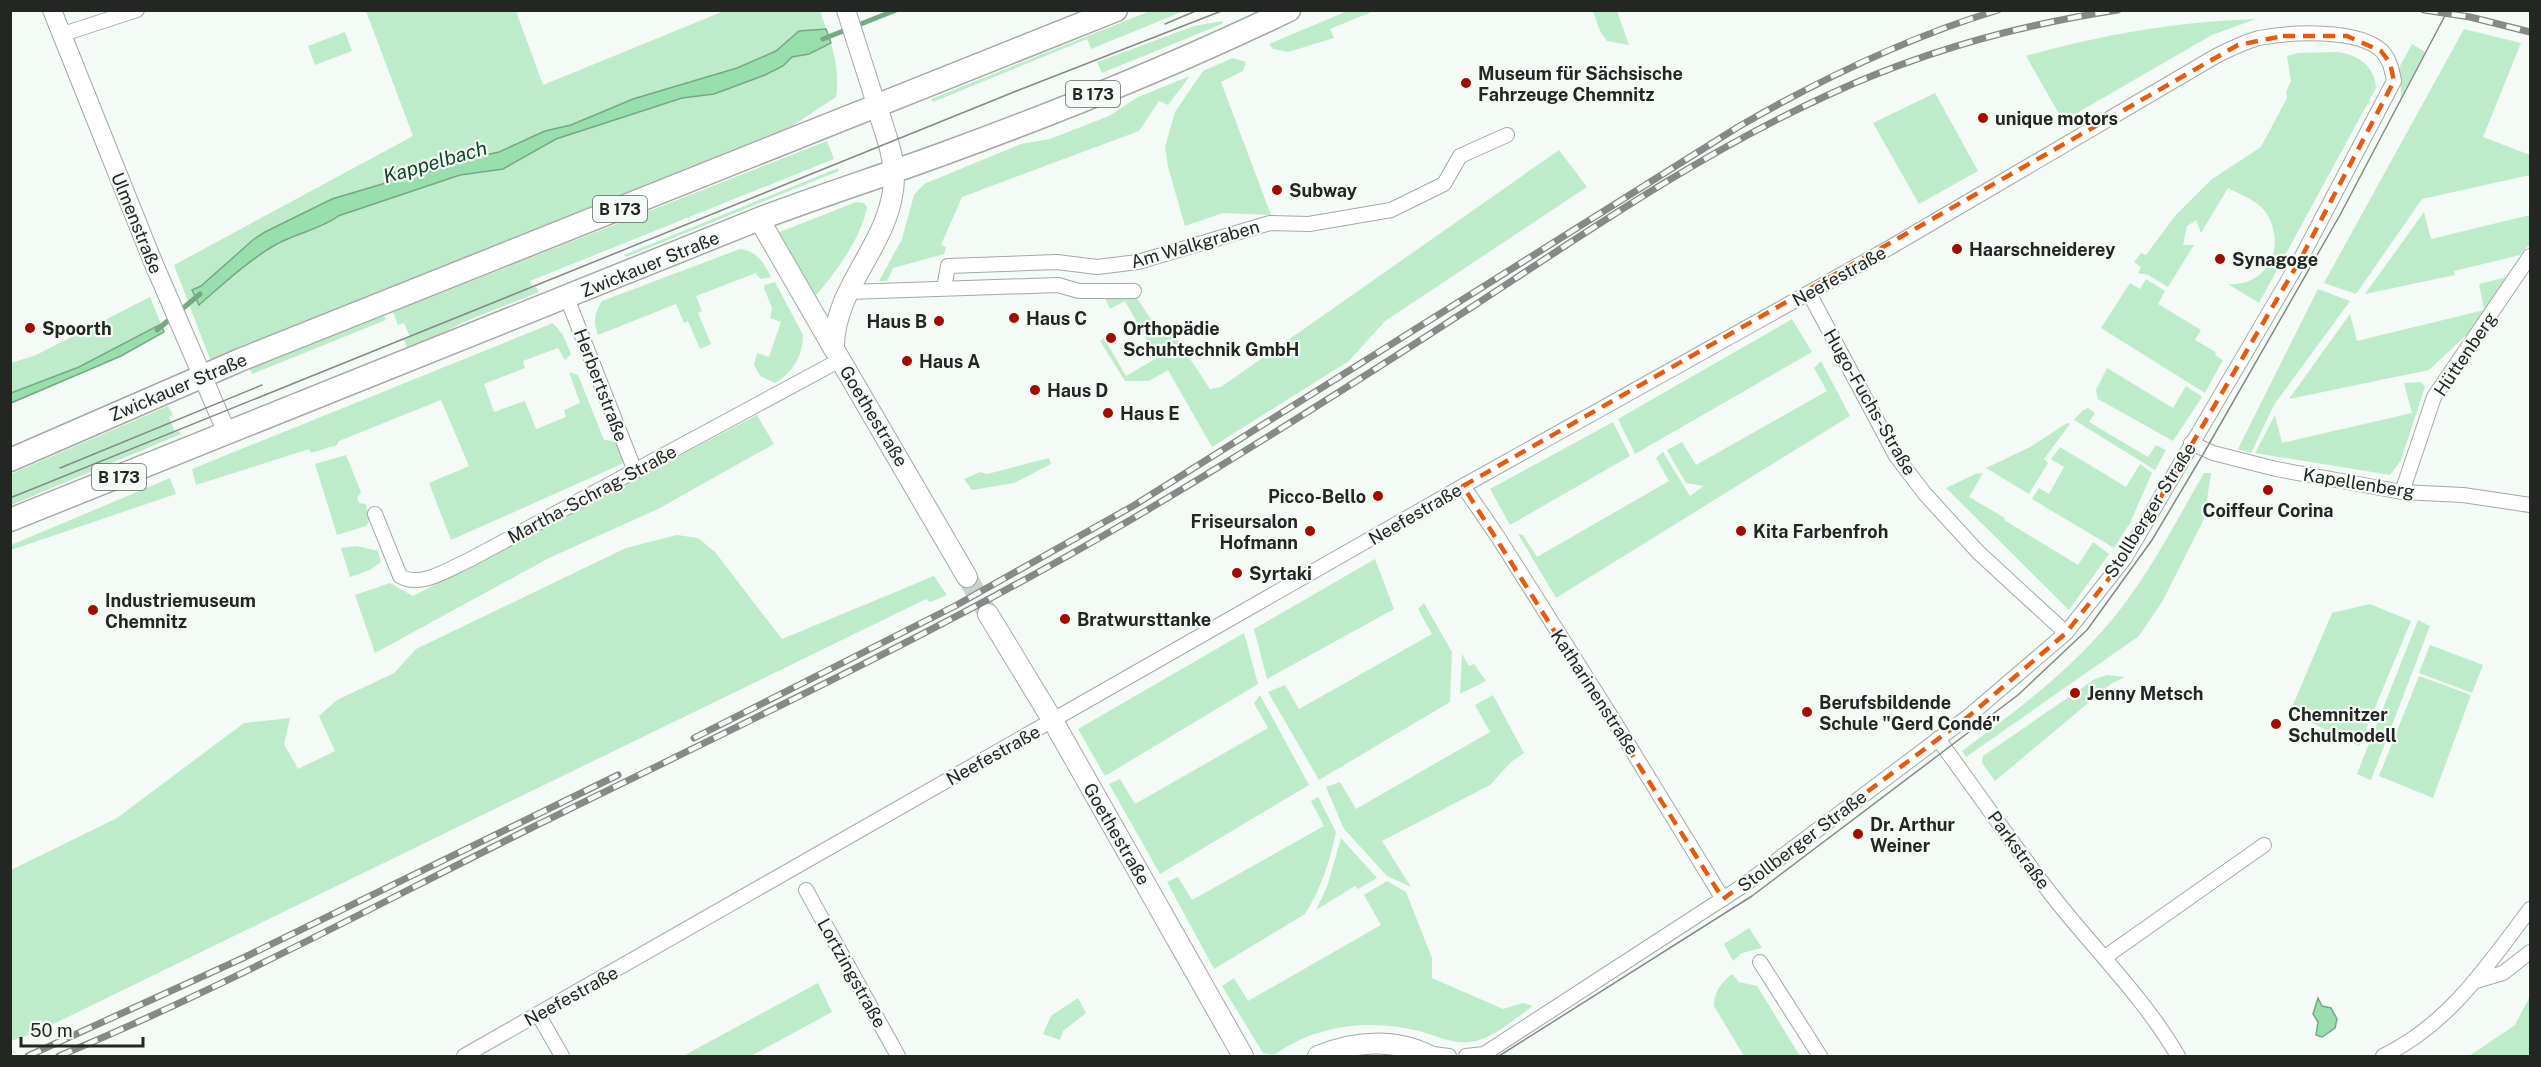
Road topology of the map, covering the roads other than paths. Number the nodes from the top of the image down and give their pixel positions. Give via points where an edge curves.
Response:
1 (52, 10) edge
2 (137, 10) edge
3 (1116, 10) edge
4 (1289, 10) edge
5 (847, 14) edge
6 (1073, 18) edge
7 (60, 35) junction
8 (2381, 51) joint
9 (877, 107) junction
10 (1508, 135) dead end
11 (893, 170) junction
12 (759, 219) junction
13 (2530, 256) edge
14 (944, 288) junction
15 (848, 291) junction
16 (1134, 291) dead end
17 (1809, 292) junction
18 (567, 298) junction
19 (837, 354) junction
20 (203, 376) junction
21 (226, 434) junction
22 (2191, 443) junction
23 (10, 460) edge
24 (635, 471) junction
25 (1463, 486) junction
26 (2402, 492) junction
27 (2530, 506) edge
28 (375, 514) dead end
29 (10, 520) edge
30 (967, 577) tunnel mouth
31 (988, 614) tunnel mouth
32 (2066, 633) junction
33 (1053, 721) junction
34 (1938, 739) junction
35 (2264, 845) dead end
36 (806, 890) dead end
37 (1723, 899) junction
38 (2530, 909) edge
39 (2530, 952) edge
40 (2105, 957) junction
41 (1760, 962) dead end
42 (2476, 981) junction
43 (538, 1014) junction
44 (1427, 1055) edge
45 (464, 1056) edge
46 (562, 1056) edge
47 (898, 1056) edge
48 (1243, 1056) edge
49 (1318, 1056) edge
50 (1449, 1056) edge
51 (1466, 1056) edge
52 (1820, 1056) edge
53 (2178, 1056) edge
54 (2383, 1056) edge

1 - 7 street, Ulmenstraße
2 - 7 street
3 - 6 main road, Zwickauer Straße / B 173
4 - 11 main road, Zwickauer Straße / B 173 via 1097,93
5 - 9 street
6 - 9 main road, Zwickauer Straße / B 173
7 - 20 street, Ulmenstraße
8 - 17 street, Neefestraße via 2365,42 2327,34 2259,38 2238,45
8 - 22 street, Stollberger Straße via 2390,63 2394,81 2300,260
9 - 11 main road, Goethestraße
9 - 20 main road, Zwickauer Straße / B 173
10 - 14 street, Am Walkgraben via 1460,156 1444,184 1391,210 1309,224 1270,223 1138,262 1097,267 1057,262 948,266
11 - 12 main road, Zwickauer Straße / B 173
11 - 15 main road, Goethestraße via 892,198 881,235
12 - 18 main road, Zwickauer Straße / B 173
12 - 19 main road, Goethestraße
13 - 26 street, Hüttenberg via 2434,397
14 - 15 street, Am Walkgraben
14 - 16 street, Am Walkgraben via 1058,285 1079,291
15 - 19 main road, Goethestraße via 837,320
17 - 25 street, Neefestraße
17 - 32 street, Hugo-Fuchs-Straße via 1896,456 1979,553
18 - 21 main road, Zwickauer Straße / B 173
18 - 24 street, Herbertstraße
19 - 24 street, Martha-Schrag-Straße
19 - 30 main road, Goethestraße
20 - 21 street, Ulmenstraße
20 - 23 main road, Zwickauer Straße / B 173
21 - 29 main road, Zwickauer Straße / B 173
22 - 26 street, Kapellenberg via 2213,453 2276,469
22 - 32 street, Stollberger Straße via 2125,558
24 - 28 street, Martha-Schrag-Straße via 471,559 419,582 409,582 400,576
25 - 33 street, Neefestraße
25 - 37 street, Katharinenstraße
26 - 27 street, Kapellenberg via 2463,495
31 - 33 main road, Goethestraße
32 - 34 street, Stollberger Straße via 2001,691
33 - 43 street, Neefestraße
33 - 48 main road, Goethestraße
34 - 37 street, Stollberger Straße
34 - 40 street, Parkstraße via 2055,899
35 - 40 street
36 - 47 street, Lortzingstraße
37 - 51 street, Stollberger Straße via 1484,1054
38 - 42 street
39 - 42 street via 2504,973
40 - 53 street, Parkstraße
41 - 52 street
42 - 54 street via 2438,1022
43 - 45 street, Neefestraße
43 - 46 street
44 - 49 main road via 1384,1042 1338,1048
44 - 50 street

